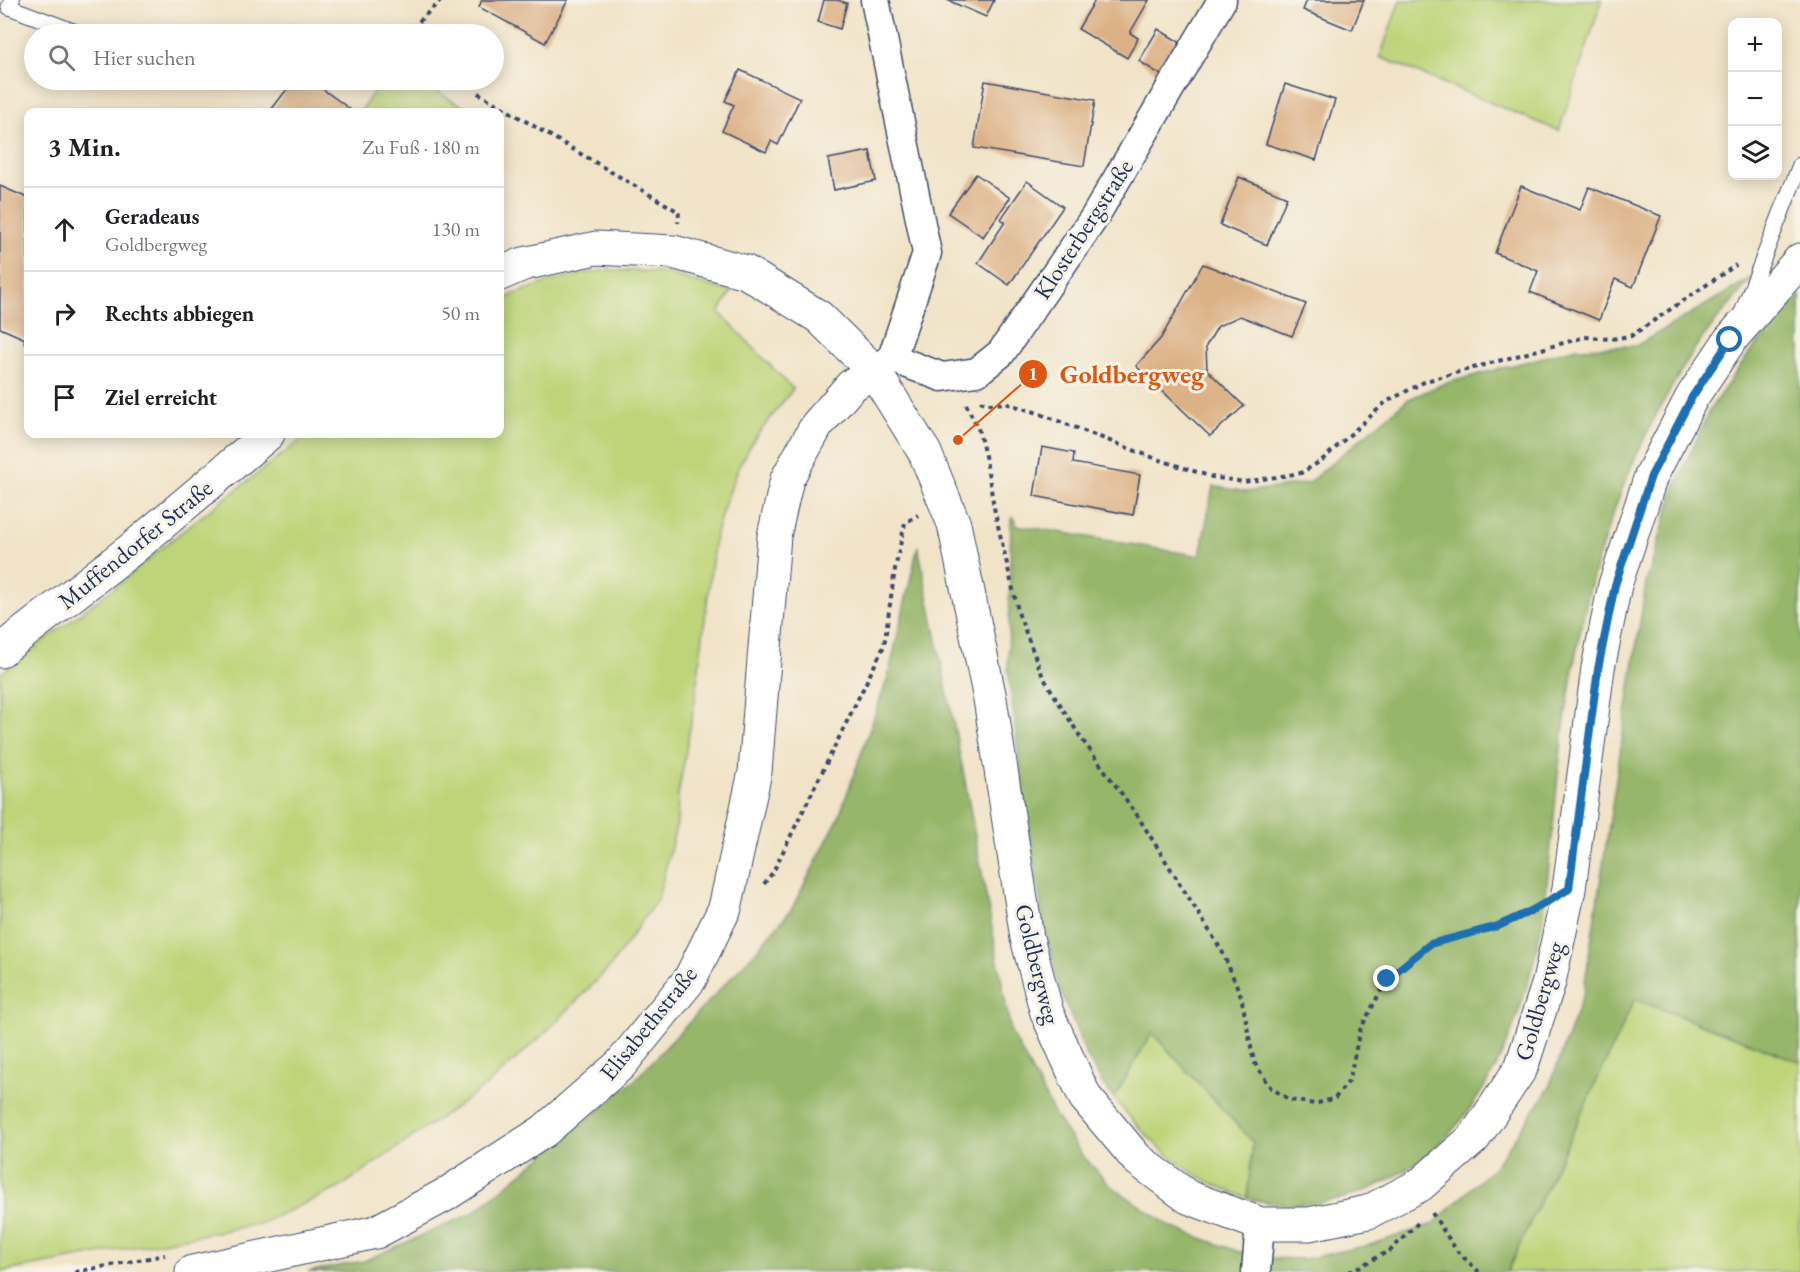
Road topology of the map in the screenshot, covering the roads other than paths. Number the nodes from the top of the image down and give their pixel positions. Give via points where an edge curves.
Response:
1 (12, 0) edge
2 (875, 0) edge
3 (1222, 0) edge
4 (54, 24) edge
5 (1800, 165) edge
6 (1800, 260) edge
7 (504, 272) edge
8 (1730, 340) junction
9 (883, 364) junction
10 (263, 438) edge
11 (0, 651) edge
12 (1260, 1224) junction
13 (179, 1263) edge
14 (1256, 1272) edge

1 - 4 lane via 9,7
2 - 9 street via 927,253
3 - 9 street, Klosterbergstraße via 1094,218 1001,353 977,372 942,377
5 - 8 lane
6 - 8 street, Goldbergweg
7 - 9 street via 523,264 596,248 673,252 746,272 819,316
8 - 12 street, Goldbergweg via 1692,397 1651,476 1615,585 1598,669 1569,889 1549,982 1521,1068 1474,1138 1420,1185 1368,1212 1309,1224
9 - 12 street, Goldbergweg via 954,524 990,699 1027,938 1047,1013 1085,1097 1137,1159 1188,1197
9 - 13 street, Elisabethstraße via 851,386 817,425 787,479 774,536 755,772 725,908 690,979 620,1065 544,1131 445,1195 376,1232
10 - 11 street, Muffendorfer Straße via 133,548
12 - 14 street

